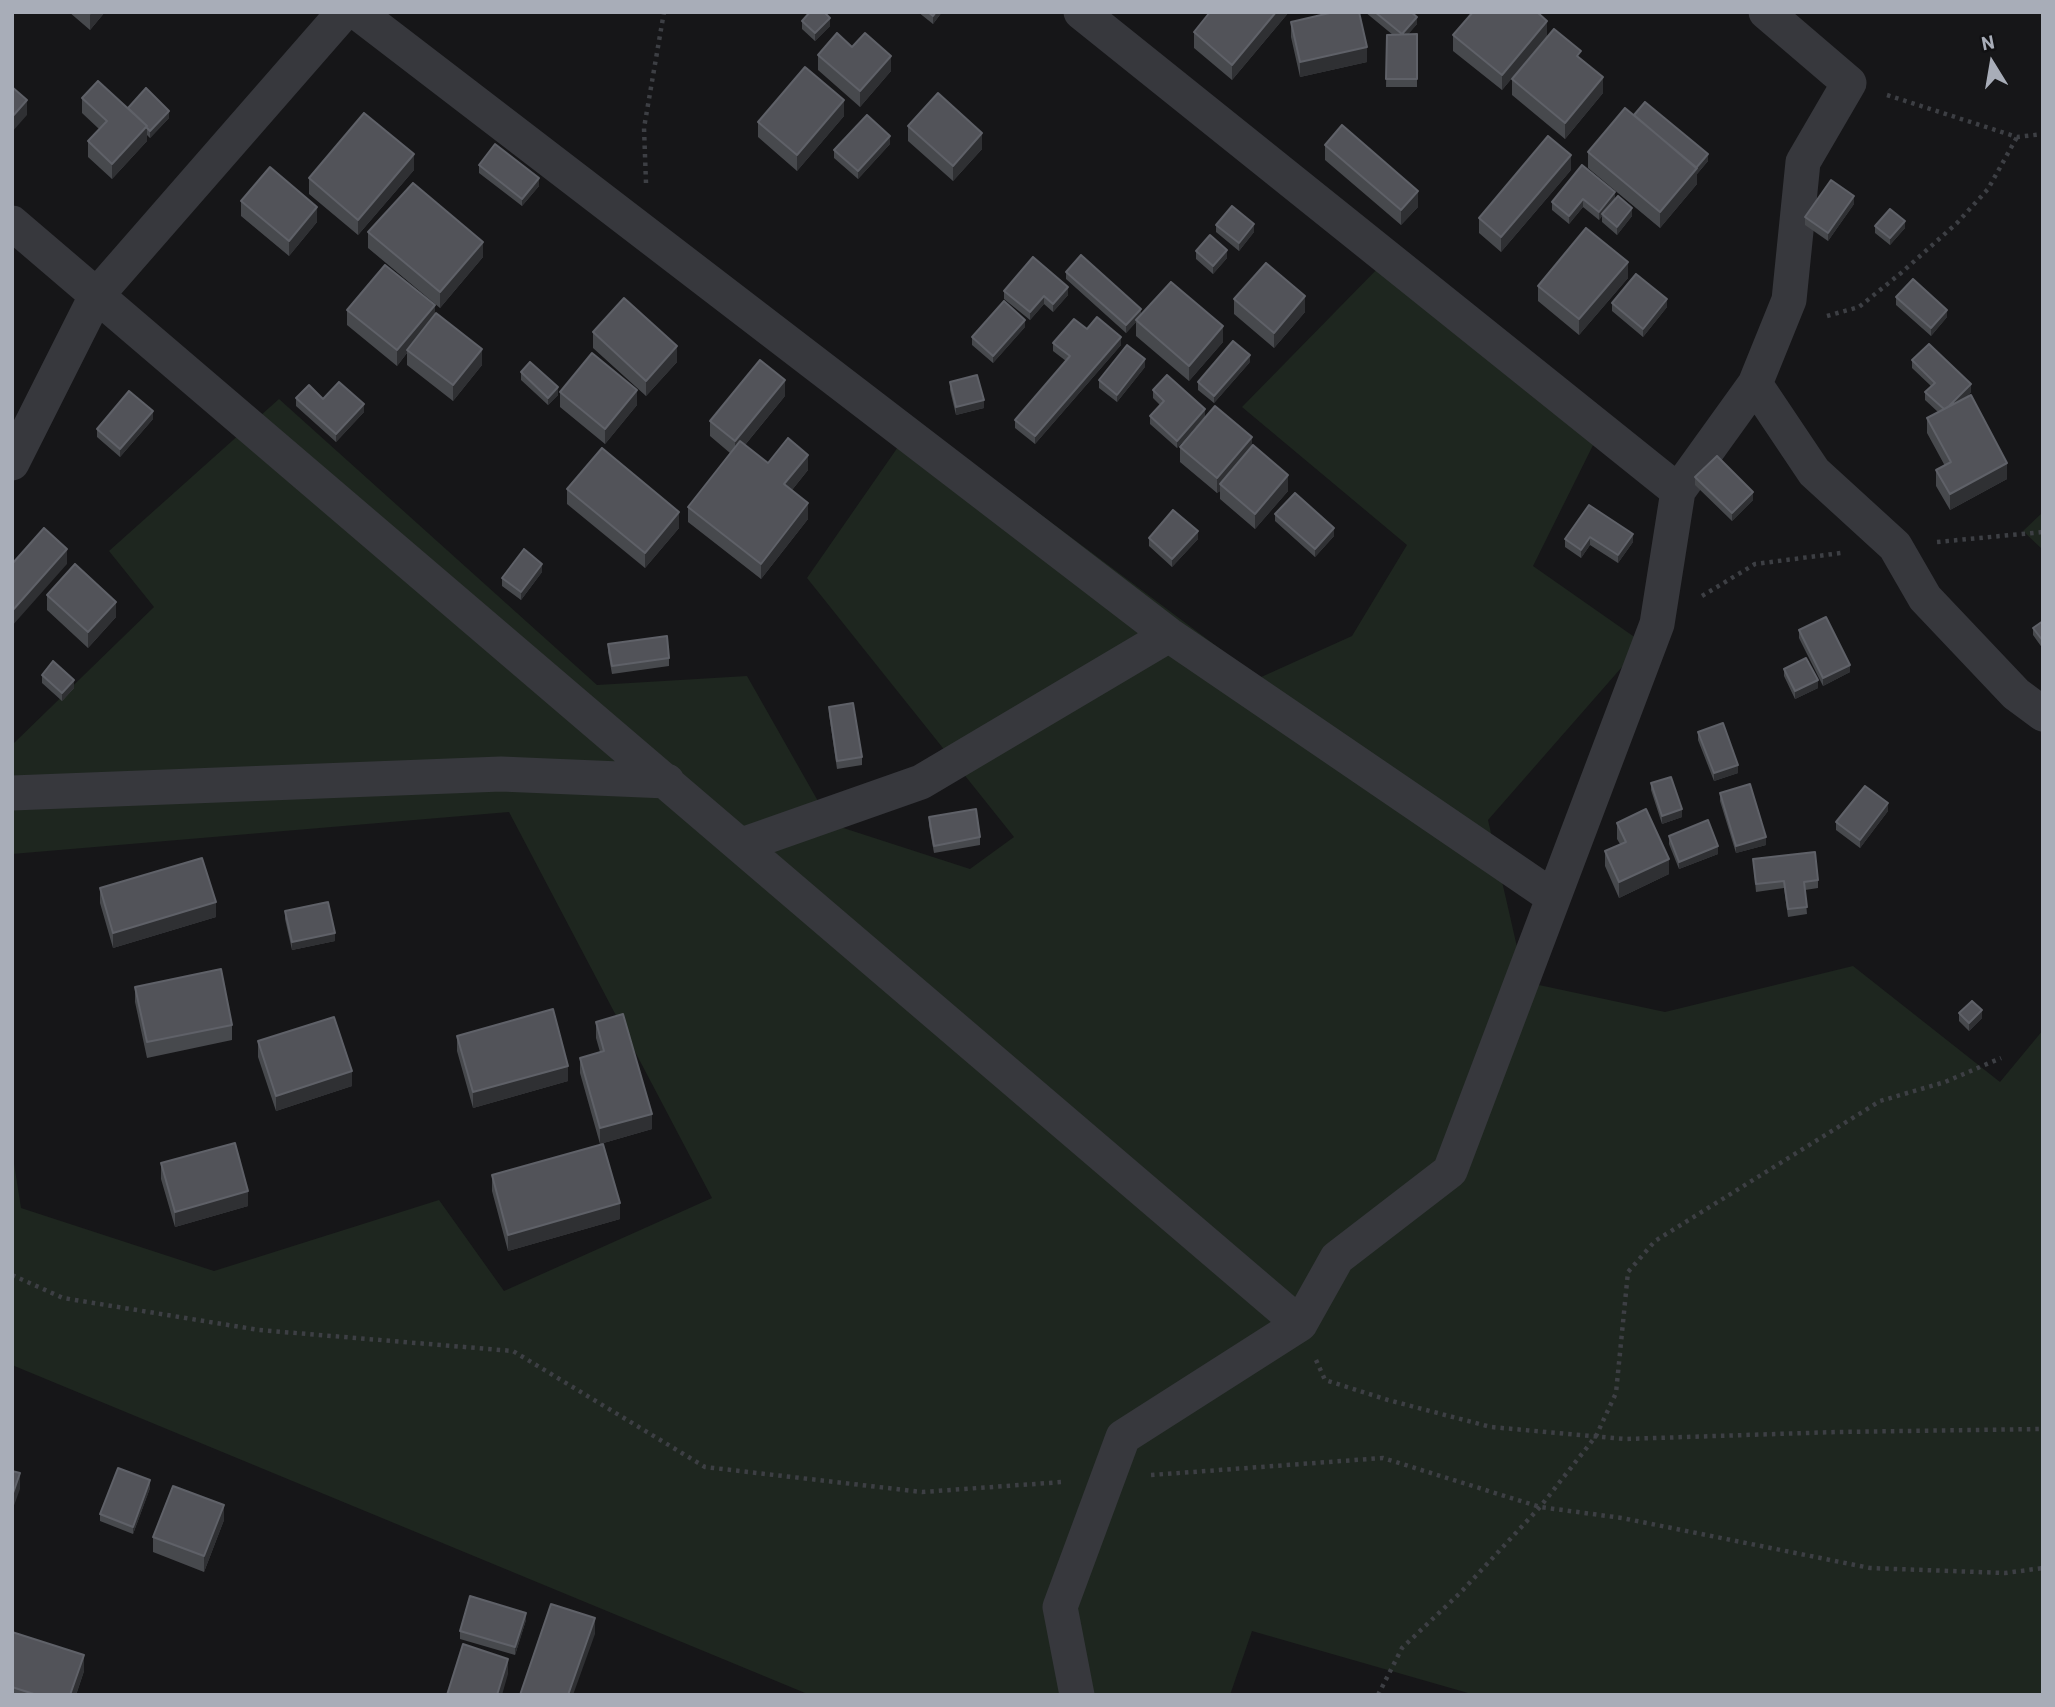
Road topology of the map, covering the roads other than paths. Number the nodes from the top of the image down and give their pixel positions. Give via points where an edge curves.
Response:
1 (344, 12) edge
2 (357, 12) edge
3 (1081, 12) edge
4 (1766, 12) edge
5 (12, 223) edge
6 (96, 296) junction
7 (1755, 384) junction
8 (12, 463) edge
9 (1678, 491) junction
10 (1169, 635) junction
11 (2043, 714) edge
12 (667, 781) junction
13 (12, 793) edge
14 (742, 845) junction
15 (1553, 897) junction
16 (1300, 1324) junction
17 (1077, 1695) edge

1 - 6 street
2 - 10 street
3 - 9 street
4 - 7 street via 1849,83 1803,162 1789,300
5 - 6 street
6 - 8 street
6 - 12 street
7 - 9 street
7 - 11 street via 1814,472 1895,546 1925,598 2016,694
9 - 15 street via 1657,624
10 - 14 street via 921,782
10 - 15 street
12 - 13 street via 501,774
12 - 14 street
14 - 16 street
15 - 16 street via 1450,1171 1337,1258
16 - 17 street via 1123,1437 1060,1607

